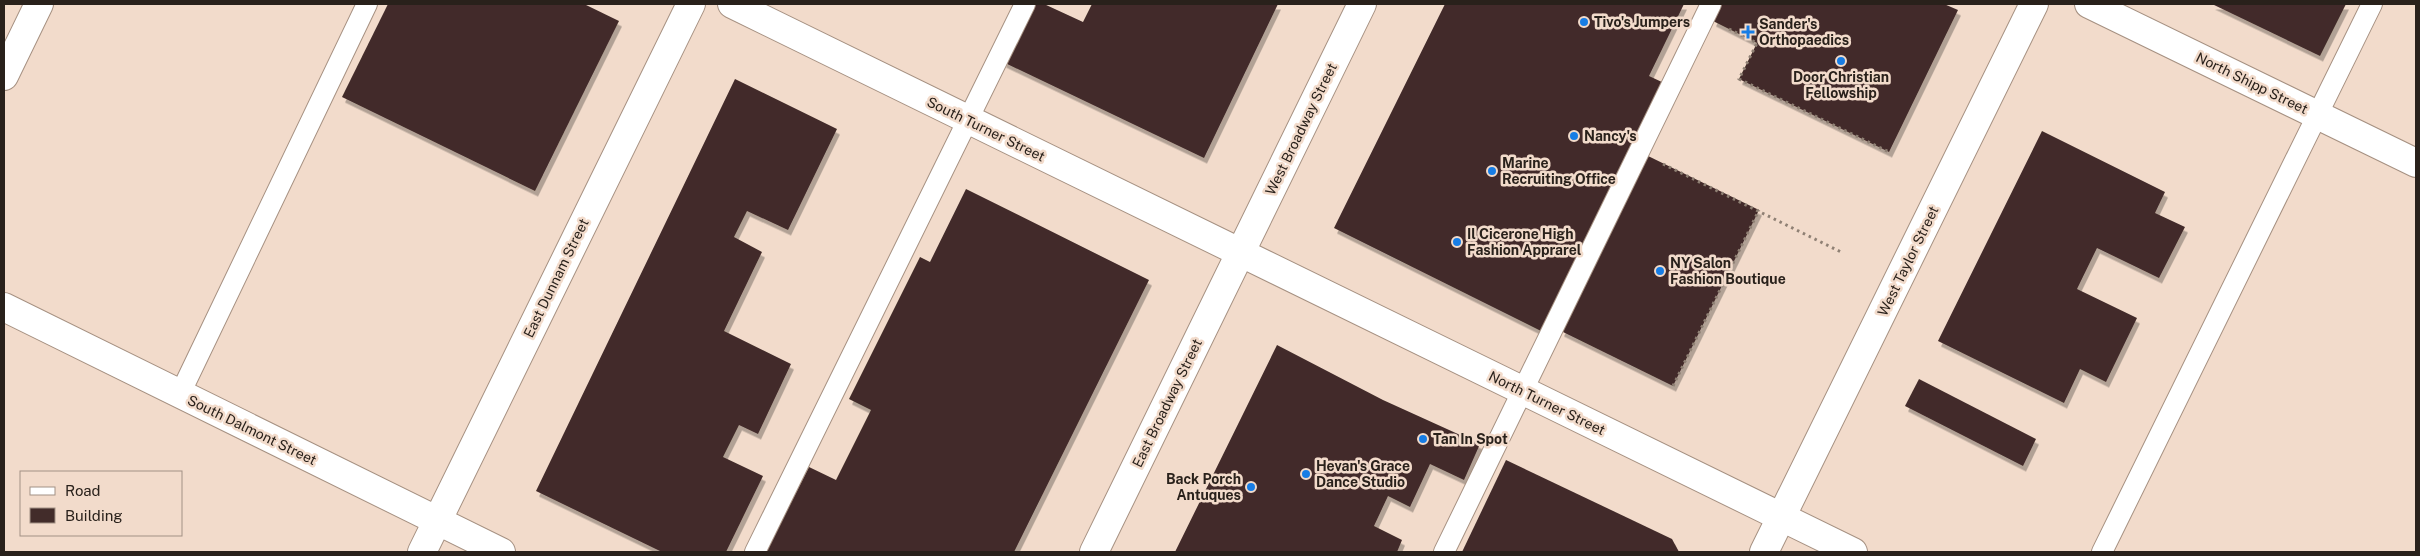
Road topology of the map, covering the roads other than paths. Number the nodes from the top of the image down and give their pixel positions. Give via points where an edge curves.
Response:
1 (39, 4) edge
2 (367, 4) edge
3 (691, 4) edge
4 (732, 4) edge
5 (1026, 4) edge
6 (1362, 4) edge
7 (1711, 4) edge
8 (2034, 4) edge
9 (2089, 4) edge
10 (2372, 4) edge
11 (4, 76) edge
12 (2317, 114) junction
13 (968, 120) junction
14 (2416, 163) edge
15 (1240, 254) junction
16 (4, 307) edge
17 (1523, 392) junction
18 (180, 394) junction
19 (1781, 517) junction
20 (437, 521) junction
21 (422, 552) edge
22 (500, 552) edge
23 (755, 552) edge
24 (1094, 552) edge
25 (1444, 552) edge
26 (1764, 552) edge
27 (1853, 552) edge
28 (2102, 552) edge

1 - 11 street
2 - 18 lane
3 - 20 street, East Dunnam Street
4 - 13 street, South Turner Street
5 - 13 lane
6 - 15 street, West Broadway Street
7 - 17 lane
8 - 19 street, West Taylor Street
9 - 12 street, North Shipp Street
10 - 12 lane
12 - 14 street, North Shipp Street
12 - 28 lane
13 - 15 street, South Turner Street
13 - 23 lane
15 - 17 street, North Turner Street
15 - 24 street, East Broadway Street
16 - 18 street, South Dalmont Street
17 - 19 street, North Turner Street
17 - 25 lane
18 - 20 street, South Dalmont Street
19 - 26 street, West Taylor Street
19 - 27 street, North Turner Street
20 - 21 street, East Dunnam Street
20 - 22 street, South Dalmont Street

